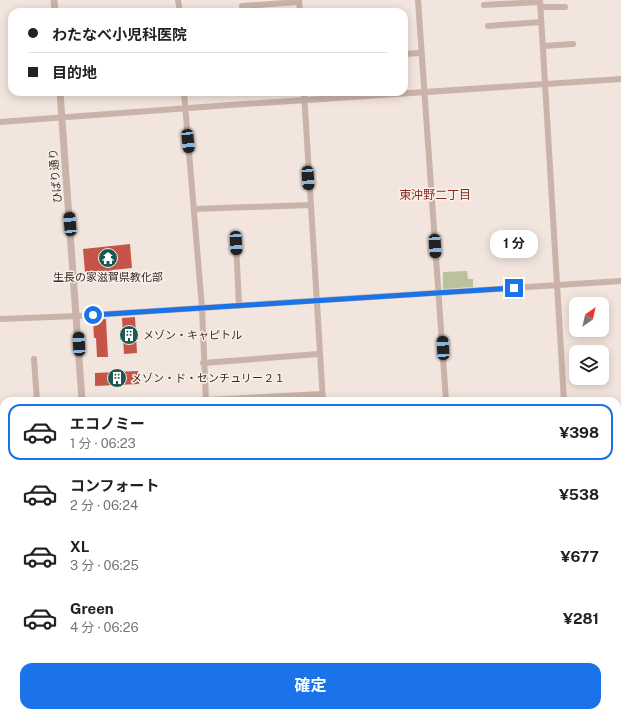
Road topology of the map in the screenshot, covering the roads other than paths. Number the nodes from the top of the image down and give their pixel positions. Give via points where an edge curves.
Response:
1 (418, 0) edge
2 (299, 1) edge
3 (540, 3) edge
4 (484, 5) dead end
5 (242, 6) dead end
6 (565, 6) dead end
7 (541, 22) junction
8 (488, 26) dead end
9 (572, 44) dead end
10 (543, 46) junction
11 (421, 53) junction
12 (408, 54) edge
13 (621, 79) edge
14 (545, 84) junction
15 (425, 92) junction
16 (408, 93) edge
17 (60, 96) edge
18 (184, 96) edge
19 (304, 96) edge
20 (364, 96) edge
21 (304, 100) junction
22 (185, 109) junction
23 (62, 118) junction
24 (0, 122) edge
25 (310, 205) junction
26 (194, 209) junction
27 (236, 243) dead end
28 (621, 281) edge
29 (558, 286) junction
30 (439, 292) junction
31 (316, 301) junction
32 (239, 306) junction
33 (202, 308) junction
34 (77, 316) junction
35 (0, 319) edge
36 (319, 354) junction
37 (34, 359) dead end
38 (203, 363) junction
39 (37, 397) edge
40 (82, 397) edge
41 (206, 397) edge
42 (322, 397) edge
43 (446, 397) edge
44 (564, 397) edge

1 - 11 street
2 - 5 street
3 - 4 street
3 - 6 street
3 - 7 street
7 - 8 street
7 - 10 street
9 - 10 street
10 - 14 street
11 - 12 street
11 - 15 street
13 - 14 street
14 - 15 street
14 - 29 street
15 - 16 street
15 - 30 street
17 - 23 street, ひばり通り
18 - 22 street
19 - 21 street
20 - 21 street
21 - 22 street
21 - 25 street
22 - 23 street
22 - 26 street
23 - 24 street
23 - 34 street, ひばり通り
25 - 26 street
25 - 31 street
26 - 33 street
27 - 32 street
28 - 29 street
29 - 30 street
29 - 44 street
30 - 31 street
30 - 43 street
31 - 32 street
31 - 36 street
32 - 33 street
33 - 34 street
33 - 38 street
34 - 35 street
34 - 40 street, ひばり通り
36 - 38 street
36 - 42 street
37 - 39 street
38 - 41 street

